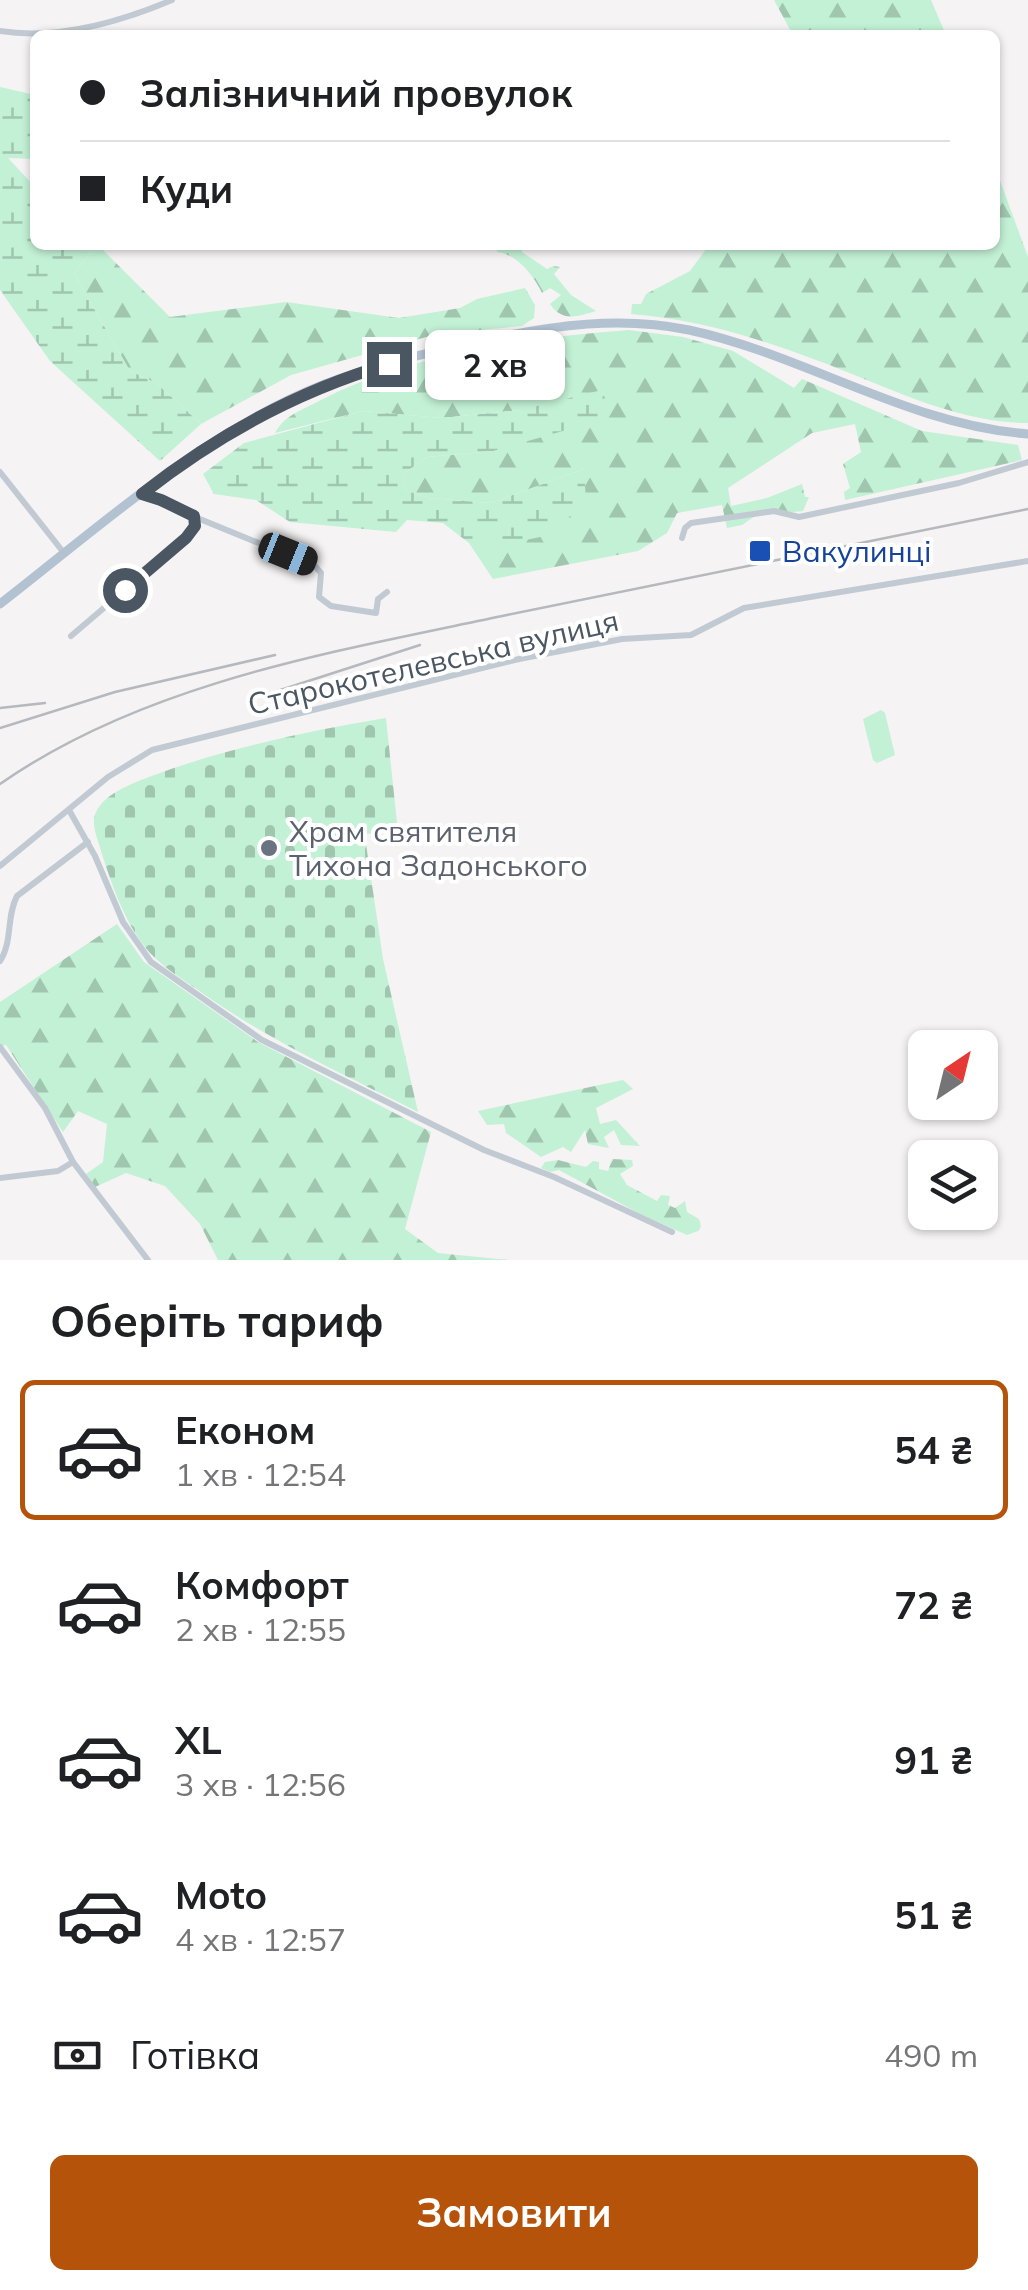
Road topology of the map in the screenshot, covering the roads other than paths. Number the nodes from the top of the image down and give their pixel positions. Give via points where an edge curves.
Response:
1 (172, 0) edge
2 (68, 30) edge
3 (0, 31) edge
4 (30, 33) edge
5 (1028, 434) edge
6 (1028, 462) edge
7 (0, 472) edge
8 (142, 494) junction
9 (194, 516) junction
10 (682, 538) dead end
11 (65, 554) junction
12 (1028, 560) edge
13 (388, 592) dead end
14 (0, 604) edge
15 (71, 636) dead end
16 (69, 810) junction
17 (88, 842) junction
18 (0, 866) edge
19 (0, 960) edge
20 (0, 1047) edge
21 (73, 1162) junction
22 (0, 1178) edge
23 (672, 1232) dead end
24 (148, 1260) edge

1 - 2 street
3 - 4 street
5 - 8 main road via 932,416 704,334 620,322 572,325 358,373 268,411
6 - 10 street via 798,517 774,511 691,522
7 - 11 street
8 - 9 street
8 - 11 main road
9 - 13 street via 315,566 321,572 318,597 331,606 376,613 378,598
9 - 15 street via 186,538
11 - 14 main road
12 - 16 street, Старокотелевська вулиця via 744,608 691,635 622,638 519,659 152,750
16 - 17 street
16 - 18 street, Старокотелевська вулиця
17 - 19 street via 17,896
17 - 23 street via 123,922 151,962 262,1040 484,1150
20 - 21 street via 46,1108
21 - 22 street via 58,1172
21 - 24 street

